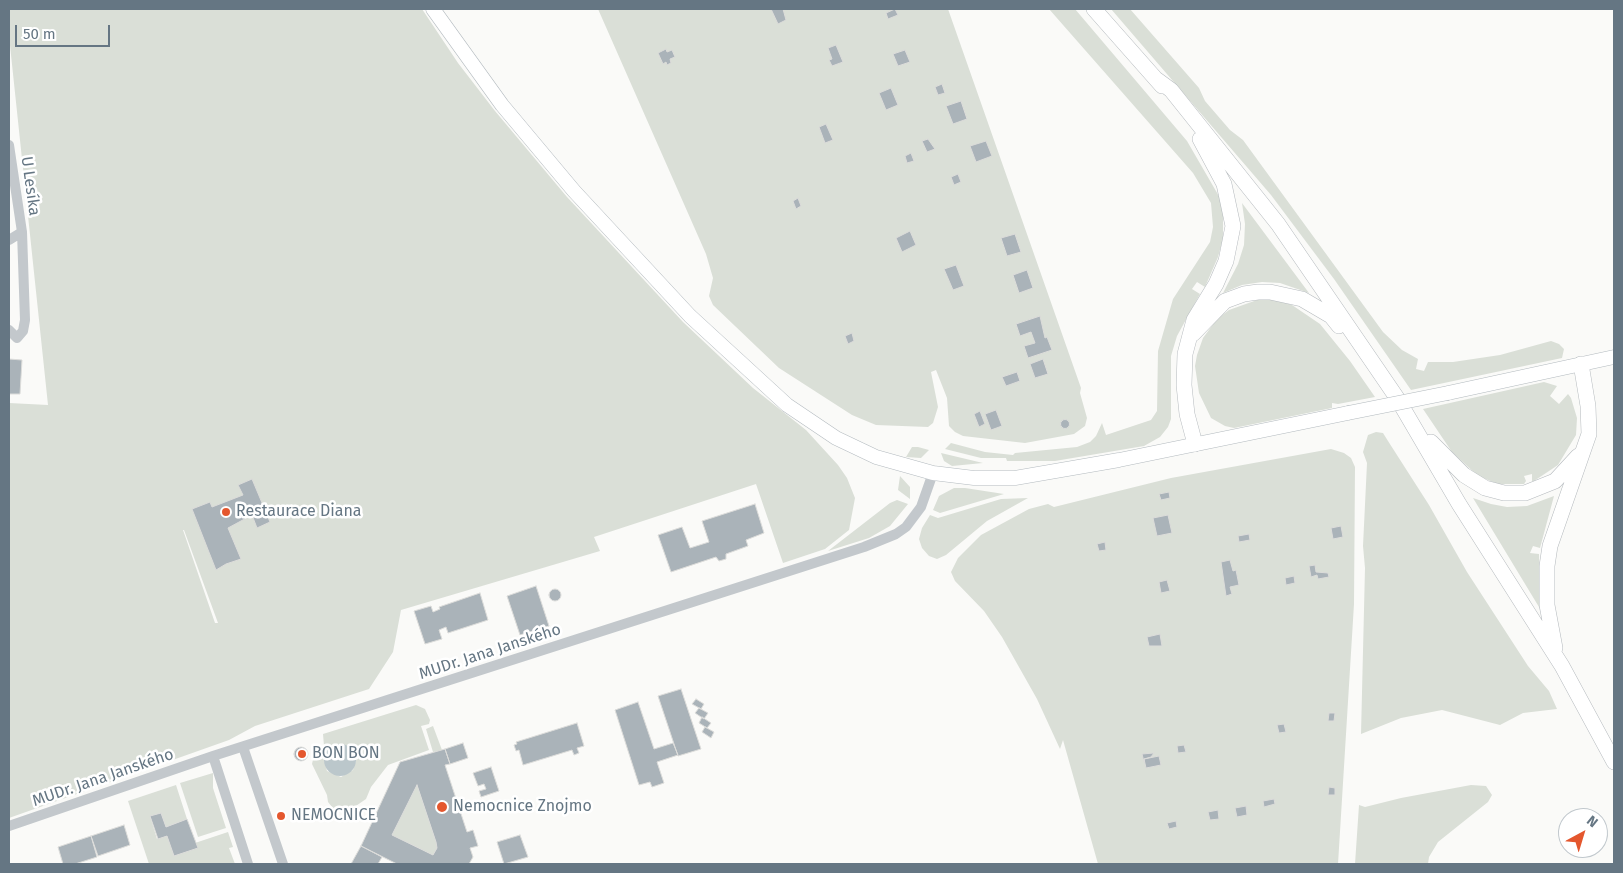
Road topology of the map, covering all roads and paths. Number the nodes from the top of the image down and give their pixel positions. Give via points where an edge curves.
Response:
1 (433, 9) edge
2 (1094, 9) edge
3 (1156, 79) junction
4 (9, 144) edge
5 (22, 232) junction
6 (9, 240) edge
7 (9, 330) edge
8 (1190, 337) junction
9 (1614, 357) edge
10 (1581, 364) junction
11 (1384, 380) junction
12 (1406, 413) junction
13 (1195, 444) junction
14 (1584, 449) junction
15 (933, 473) junction
16 (1562, 666) junction
17 (243, 747) junction
18 (213, 756) junction
19 (1614, 762) edge
20 (9, 826) edge
21 (248, 864) edge
22 (283, 864) edge

1 - 15 main road via 502,105 574,191 690,316 759,381 787,405 836,438 900,465
2 - 3 main road
3 - 8 main road via 1211,156 1224,184 1232,216 1230,250 1222,273 1194,320
3 - 11 main road via 1171,90 1278,224
4 - 5 street, U Lesíka
5 - 6 street, U Lesíka
5 - 7 street, U Lesíka via 23,330 17,338
8 - 11 main road via 1225,301 1258,292 1286,294 1302,299 1331,316
8 - 13 main road via 1185,354 1184,385
9 - 10 main road
10 - 13 main road, bridge
10 - 14 main road via 1589,423
11 - 12 main road
12 - 14 main road via 1446,460 1493,492 1525,493 1555,481
12 - 16 main road via 1459,504
13 - 15 main road via 1015,478
14 - 16 main road via 1550,546 1547,566 1549,618
15 - 17 street, MUDr. Jana Janského via 921,507 906,527 864,547
16 - 19 main road
17 - 18 street, MUDr. Jana Janského
17 - 22 street
18 - 20 street, MUDr. Jana Janského
18 - 21 street

